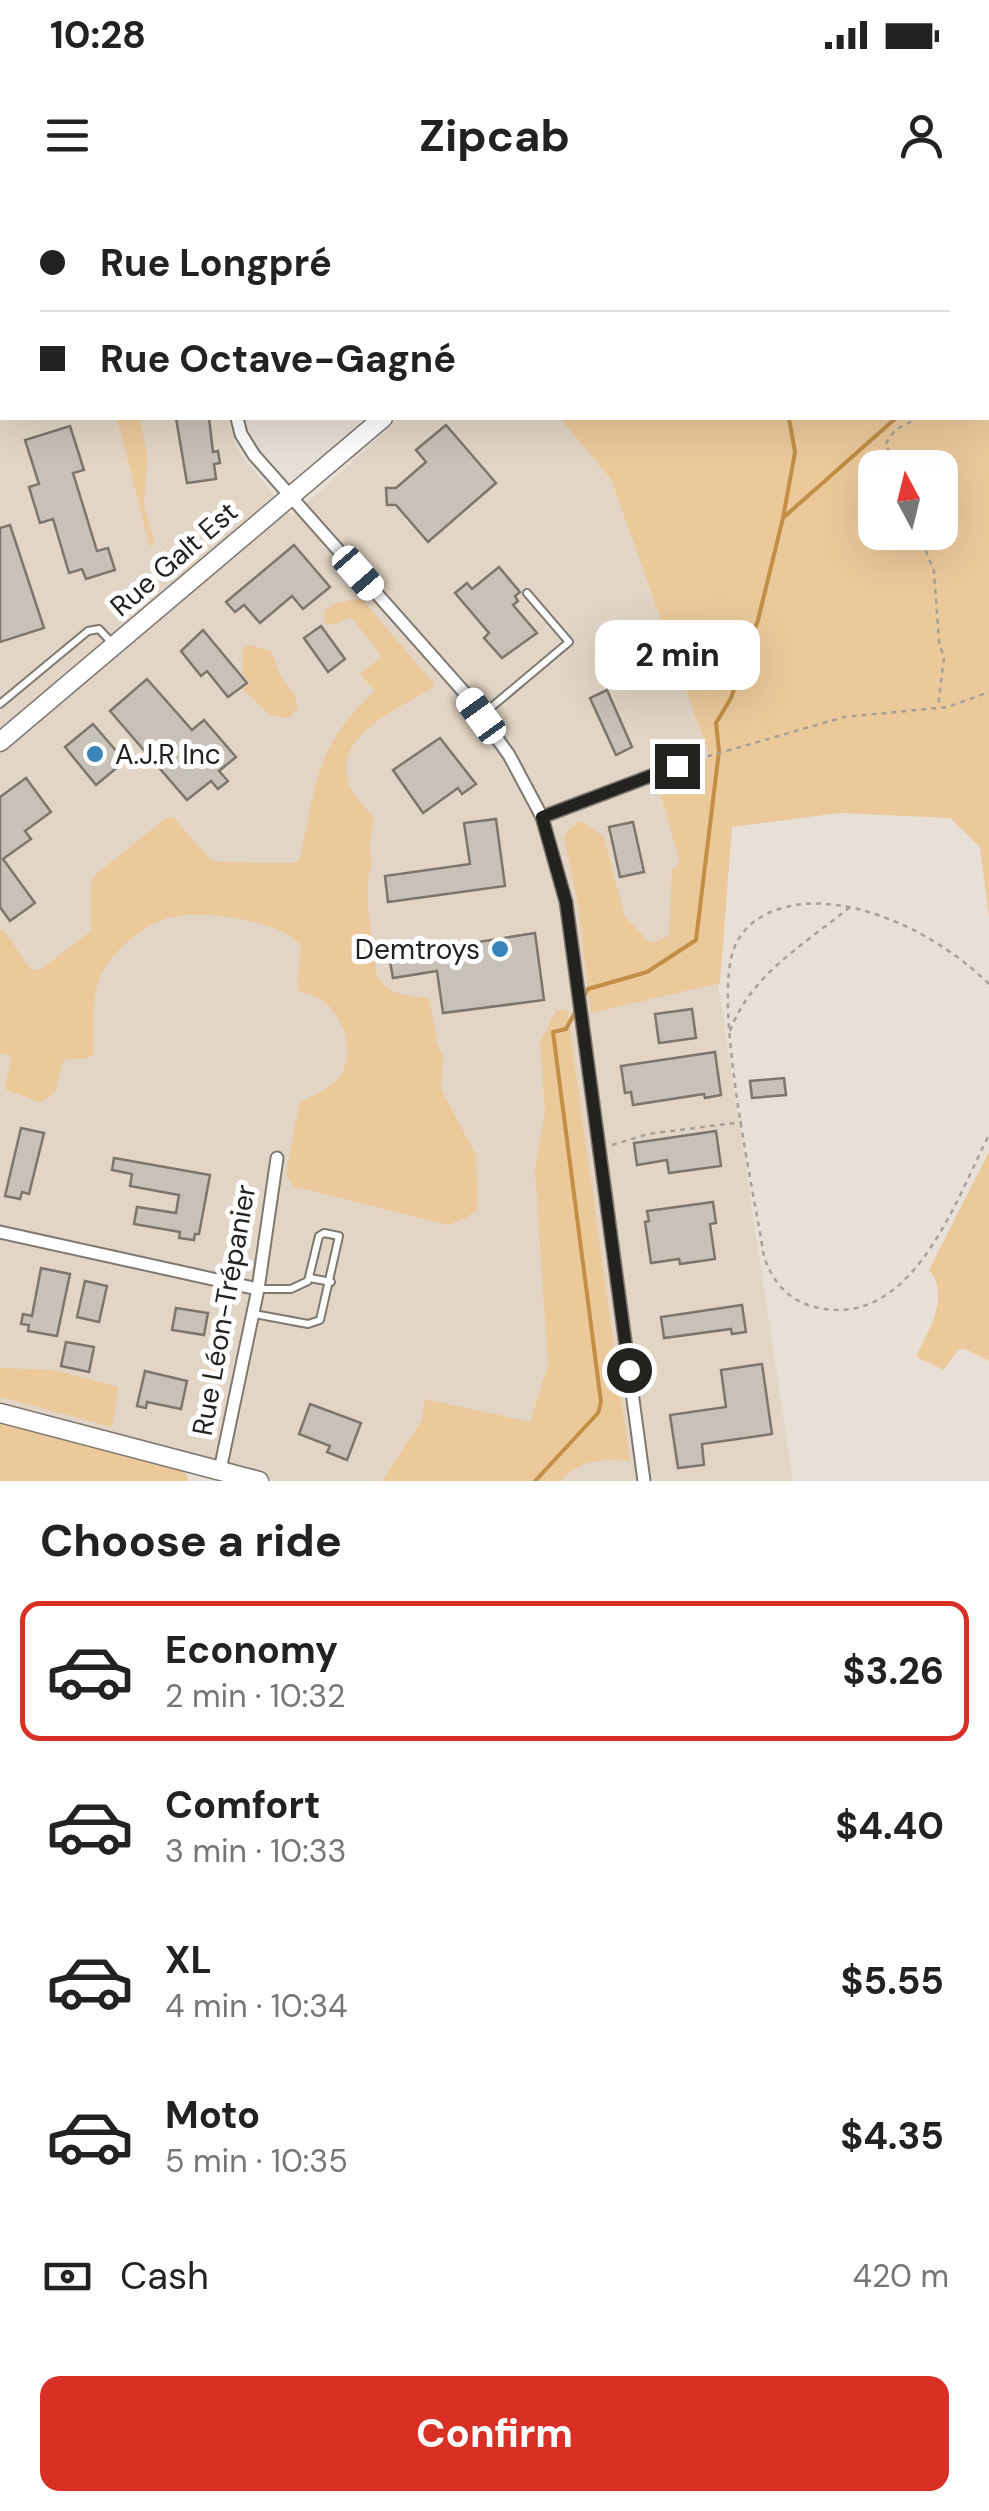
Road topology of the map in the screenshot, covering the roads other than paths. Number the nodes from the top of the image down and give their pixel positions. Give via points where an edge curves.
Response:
1 (238, 420) edge
2 (381, 420) edge
3 (290, 496) junction
4 (527, 593) dead end
5 (115, 647) junction
6 (0, 704) edge
7 (481, 716) junction
8 (0, 742) edge
9 (677, 766) road end
10 (542, 817) junction
11 (276, 1158) dead end
12 (0, 1232) edge
13 (310, 1278) junction
14 (331, 1282) junction
15 (258, 1289) junction
16 (253, 1314) junction
17 (0, 1413) edge
18 (220, 1470) junction
19 (259, 1481) edge
20 (644, 1481) edge

1 - 3 street via 246,444
2 - 3 street, Rue Galt Est
3 - 5 street, Rue Galt Est
3 - 7 street
4 - 7 lane via 569,642
5 - 6 lane via 92,629
5 - 8 street, Rue Galt Est
7 - 10 street
9 - 10 street
10 - 20 street via 566,902
11 - 15 street, Rue Léon-Trépanier
12 - 15 street
13 - 14 lane
13 - 14 lane via 324,1233 340,1239
13 - 15 lane via 294,1288
14 - 16 lane via 316,1323
15 - 16 street, Rue Léon-Trépanier
16 - 18 street, Rue Léon-Trépanier
17 - 18 street
18 - 19 street

